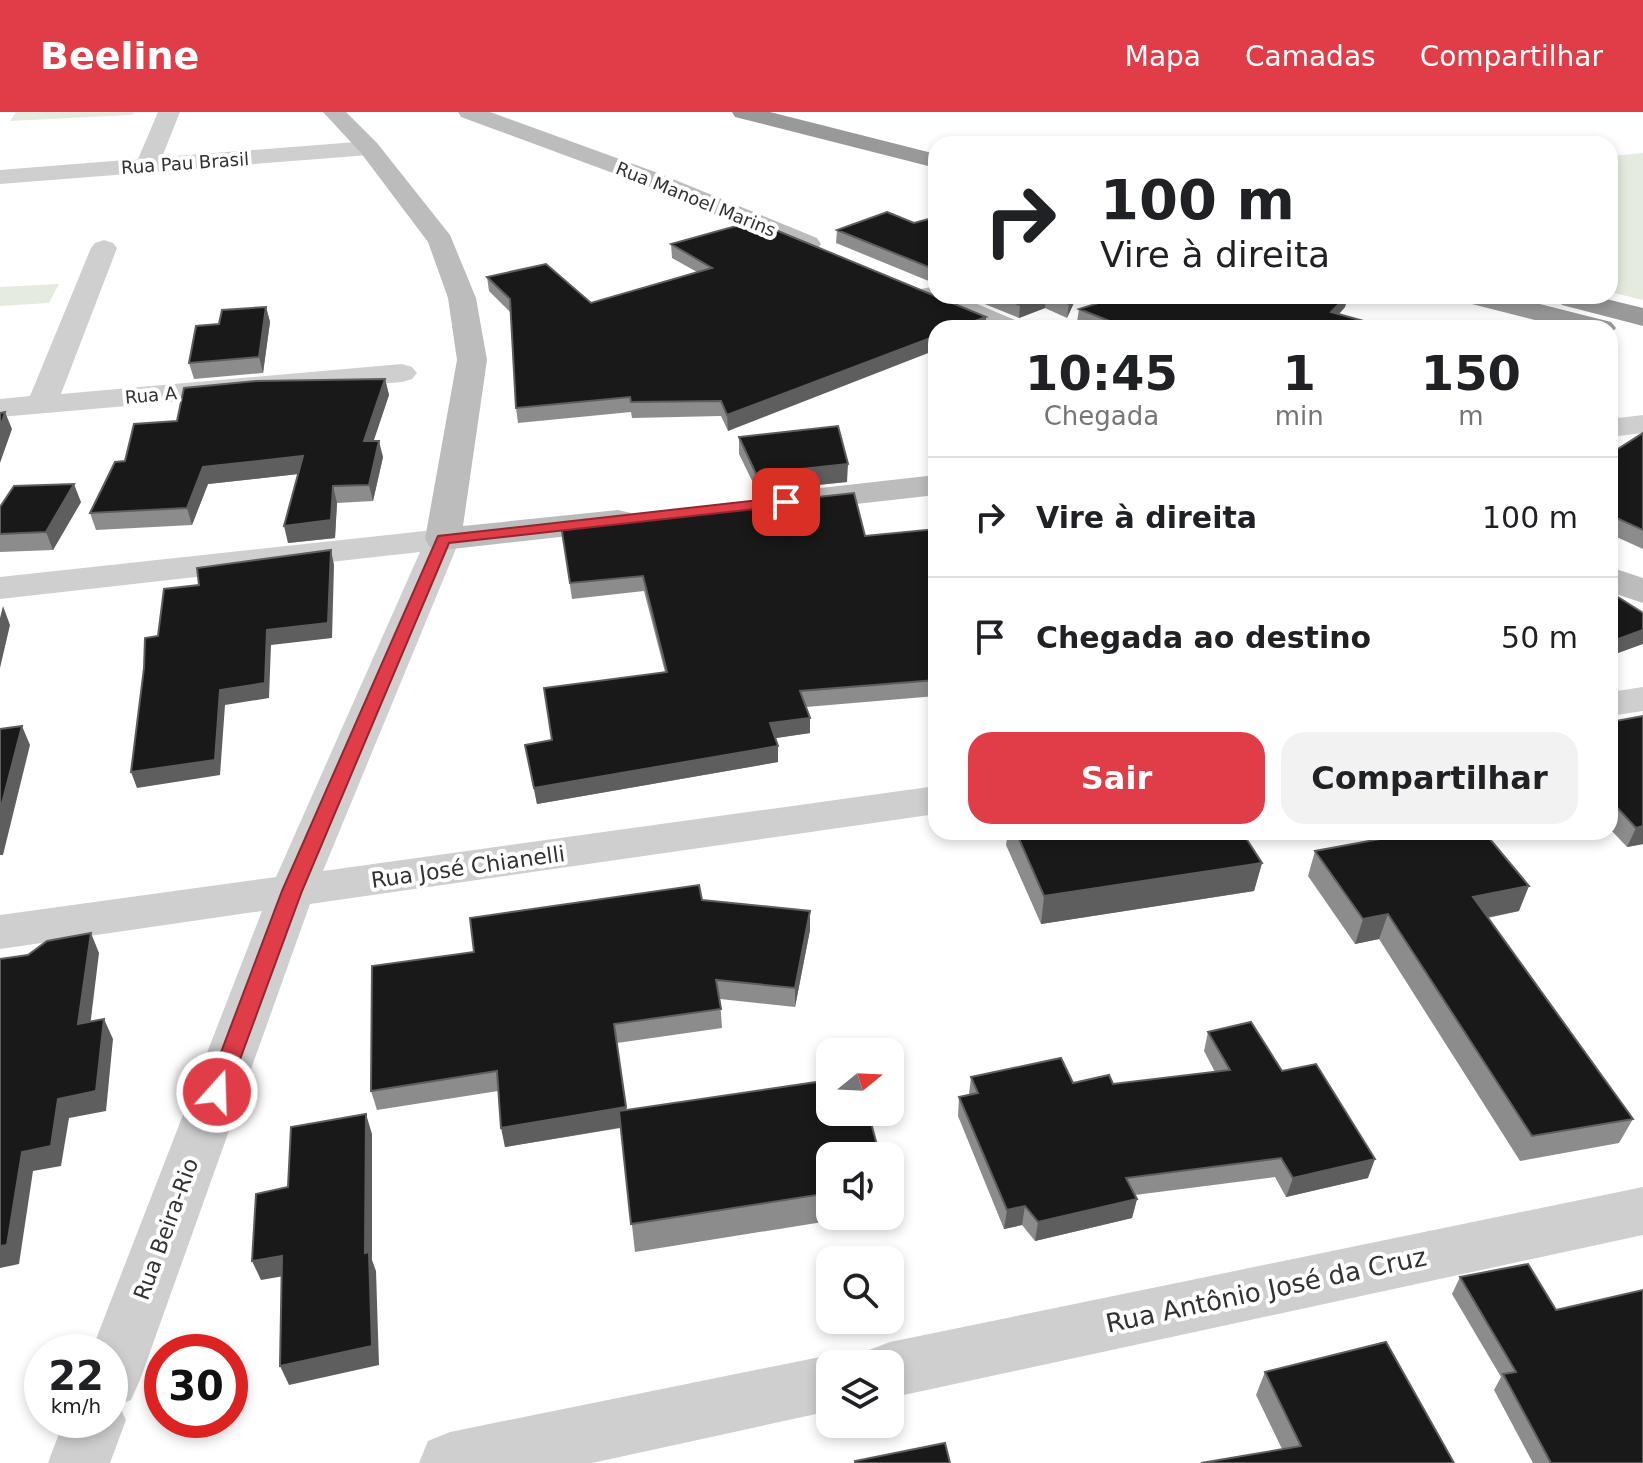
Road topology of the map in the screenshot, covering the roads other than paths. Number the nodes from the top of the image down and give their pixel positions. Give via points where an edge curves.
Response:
1 (169, 112) edge
2 (334, 112) edge
3 (469, 112) edge
4 (743, 112) edge
5 (809, 112) edge
6 (928, 141) edge
7 (369, 148) junction
8 (928, 159) edge
9 (147, 166) junction
10 (0, 177) edge
11 (104, 248) dead end
12 (837, 256) edge
13 (909, 286) edge
14 (928, 294) edge
15 (952, 304) edge
16 (1506, 304) edge
17 (1590, 304) edge
18 (1643, 317) edge
19 (991, 320) edge
20 (1569, 320) edge
21 (1618, 332) edge
22 (1643, 339) edge
23 (402, 373) dead end
24 (42, 404) junction
25 (0, 408) edge
26 (1643, 424) edge
27 (1618, 427) edge
28 (928, 486) edge
29 (764, 504) edge
30 (655, 517) edge
31 (443, 539) junction
32 (1618, 581) edge
33 (0, 588) edge
34 (1643, 592) edge
35 (1643, 699) edge
36 (1618, 703) edge
37 (928, 801) edge
38 (292, 891) junction
39 (0, 932) edge
40 (1643, 1211) edge
41 (127, 1334) edge
42 (904, 1367) edge
43 (816, 1386) edge
44 (88, 1438) edge
45 (79, 1463) edge
46 (450, 1463) edge

1 - 9 street
2 - 7 main road, Rua Beira-Rio
3 - 12 main road, Rua Manoel Marins via 649,178
4 - 8 highway
5 - 6 highway
7 - 9 street, Rua Pau Brasil
7 - 31 main road, Rua Beira-Rio via 441,241 469,327 472,360
9 - 10 street, Rua Pau Brasil
11 - 24 street
13 - 14 main road
15 - 19 main road
16 - 20 highway
17 - 18 highway
21 - 22 highway
23 - 24 street, Rua A
24 - 25 street, Rua A
26 - 27 street
28 - 29 main road
30 - 31 main road
31 - 33 street
31 - 38 street, Rua Beira-Rio
32 - 34 main road
35 - 36 street
37 - 38 street, Rua José Chianelli
38 - 39 street, Rua José Chianelli
38 - 41 street, Rua Beira-Rio
40 - 42 street, Rua Antônio José da Cruz
43 - 46 street
44 - 45 street

